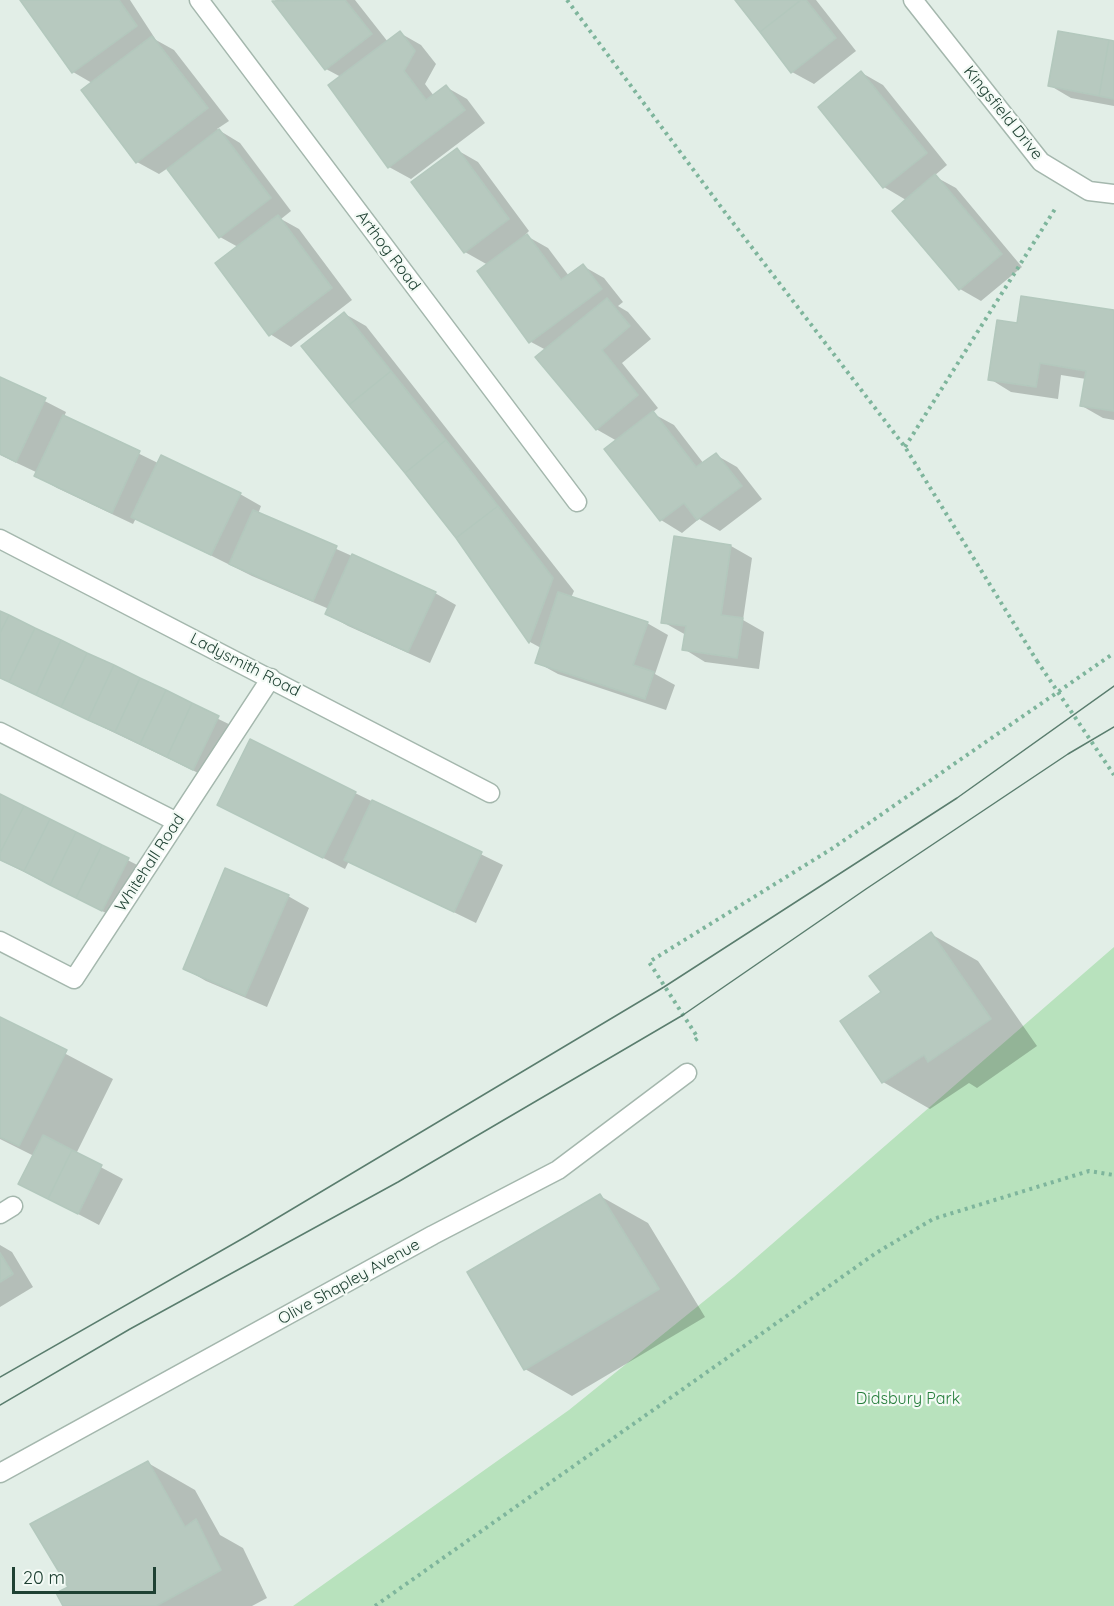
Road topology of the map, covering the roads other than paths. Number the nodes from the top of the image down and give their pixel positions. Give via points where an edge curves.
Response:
1 (199, 0) edge
2 (913, 0) edge
3 (1114, 194) edge
4 (577, 502) dead end
5 (0, 538) edge
6 (271, 678) junction
7 (0, 732) edge
8 (490, 793) dead end
9 (177, 822) junction
10 (0, 941) edge
11 (687, 1073) dead end
12 (0, 1473) edge

1 - 4 street, Arthog Road
2 - 3 street, Kingsfield Drive via 1031,152 1070,182 1089,191
5 - 6 street, Ladysmith Road
6 - 8 street, Ladysmith Road
6 - 9 street, Whitehall Road
7 - 9 street
9 - 10 street, Whitehall Road via 74,979
11 - 12 street, Olive Shapley Avenue via 558,1170

